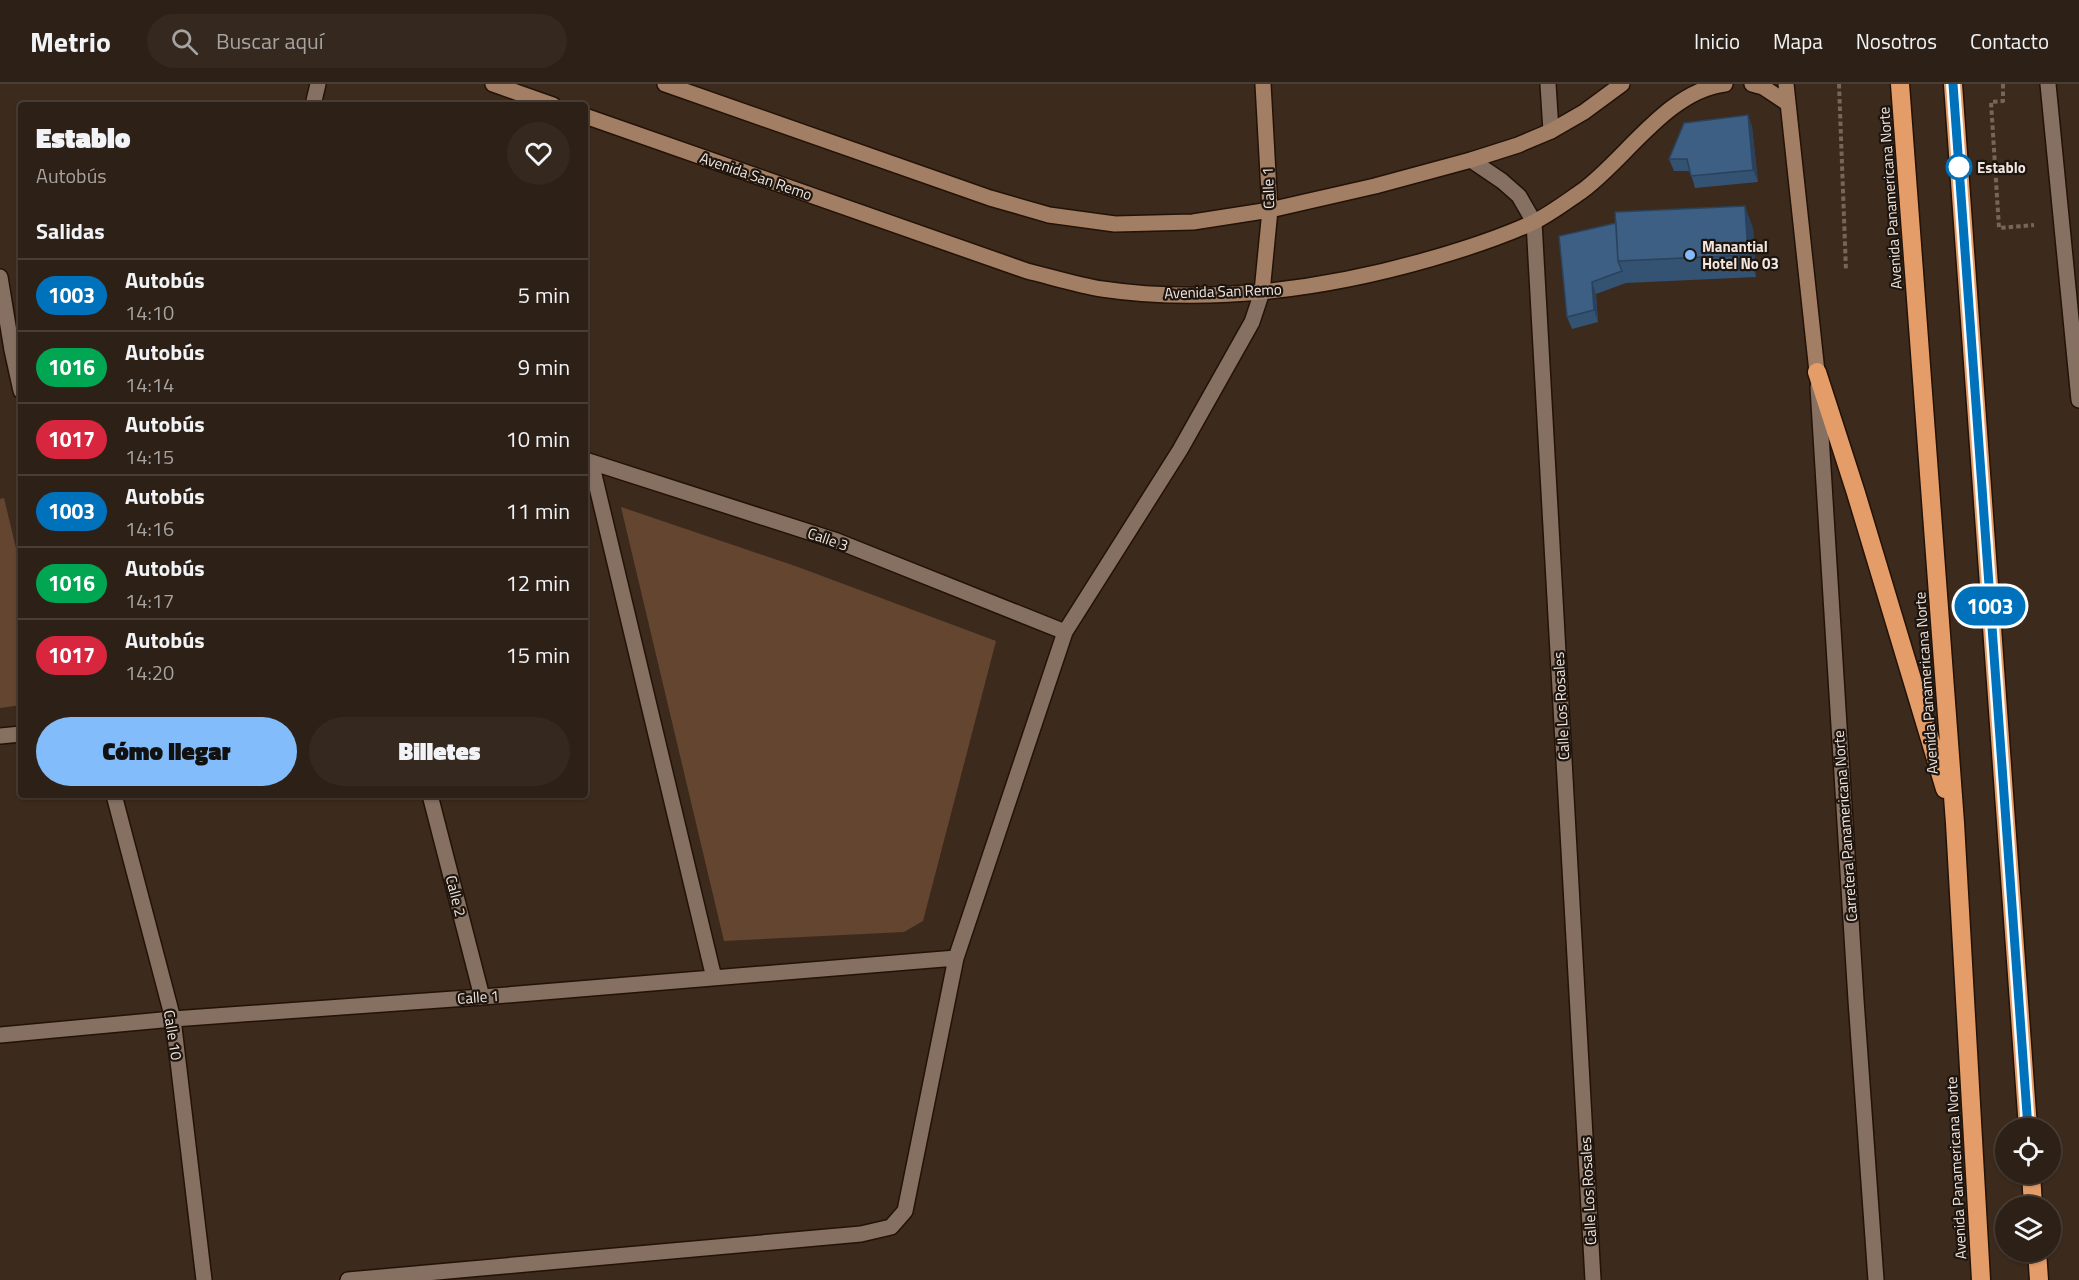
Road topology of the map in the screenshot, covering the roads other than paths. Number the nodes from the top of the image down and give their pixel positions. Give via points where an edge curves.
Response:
1 (318, 84) edge
2 (493, 84) edge
3 (665, 84) edge
4 (1263, 84) edge
5 (1548, 84) edge
6 (1622, 84) edge
7 (1725, 84) edge
8 (1752, 84) edge
9 (1786, 84) edge
10 (1900, 84) edge
11 (1953, 84) edge
12 (2048, 84) edge
13 (314, 102) edge
14 (544, 102) edge
15 (1787, 102) junction
16 (588, 117) edge
17 (1551, 131) junction
18 (1471, 159) junction
19 (1270, 210) junction
20 (1534, 222) junction
21 (0, 277) edge
22 (1262, 292) junction
23 (1817, 372) junction
24 (18, 377) edge
25 (2079, 400) edge
26 (588, 461) edge
27 (1065, 632) junction
28 (18, 734) edge
29 (0, 736) edge
30 (115, 798) edge
31 (431, 798) edge
32 (1955, 823) junction
33 (956, 958) junction
34 (714, 978) junction
35 (482, 997) junction
36 (173, 1019) junction
37 (0, 1035) edge
38 (2027, 1118) edge
39 (2038, 1262) edge
40 (204, 1280) edge
41 (348, 1280) edge
42 (1593, 1280) edge
43 (1876, 1280) edge
44 (1981, 1280) edge
45 (2039, 1280) edge

1 - 13 street
2 - 14 main road
3 - 19 main road via 990,198 1050,215 1115,224 1193,222
4 - 19 main road, Calle 1
5 - 17 street
6 - 17 main road
7 - 20 main road, Avenida San Remo via 1714,85 1664,114 1606,171
8 - 15 main road
9 - 15 main road
10 - 32 highway, Avenida Panamericana Norte
11 - 38 highway
12 - 25 street
15 - 23 main road
16 - 22 main road, Avenida San Remo via 1027,271 1102,289 1180,295
17 - 18 main road
18 - 19 main road
18 - 20 street, Calle Los Rosales via 1519,196
19 - 22 main road, Calle 1
20 - 22 main road, Avenida San Remo via 1479,245 1390,271 1312,287
20 - 42 street, Calle Los Rosales
21 - 24 street
22 - 27 street via 1252,322 1186,440
23 - 32 highway
23 - 43 street, Carretera Panamericana Norte
26 - 27 street, Calle 3 via 837,541
26 - 34 street
27 - 33 street
28 - 29 street
30 - 36 street, Calle 10
31 - 35 street, Calle 2
32 - 44 highway, Avenida Panamericana Norte
33 - 34 street, Calle 1
33 - 41 street via 905,1211 891,1227 861,1234
34 - 35 street, Calle 1
35 - 36 street, Calle 1
36 - 37 street, Calle 1
36 - 40 street, Calle 10
39 - 45 highway

